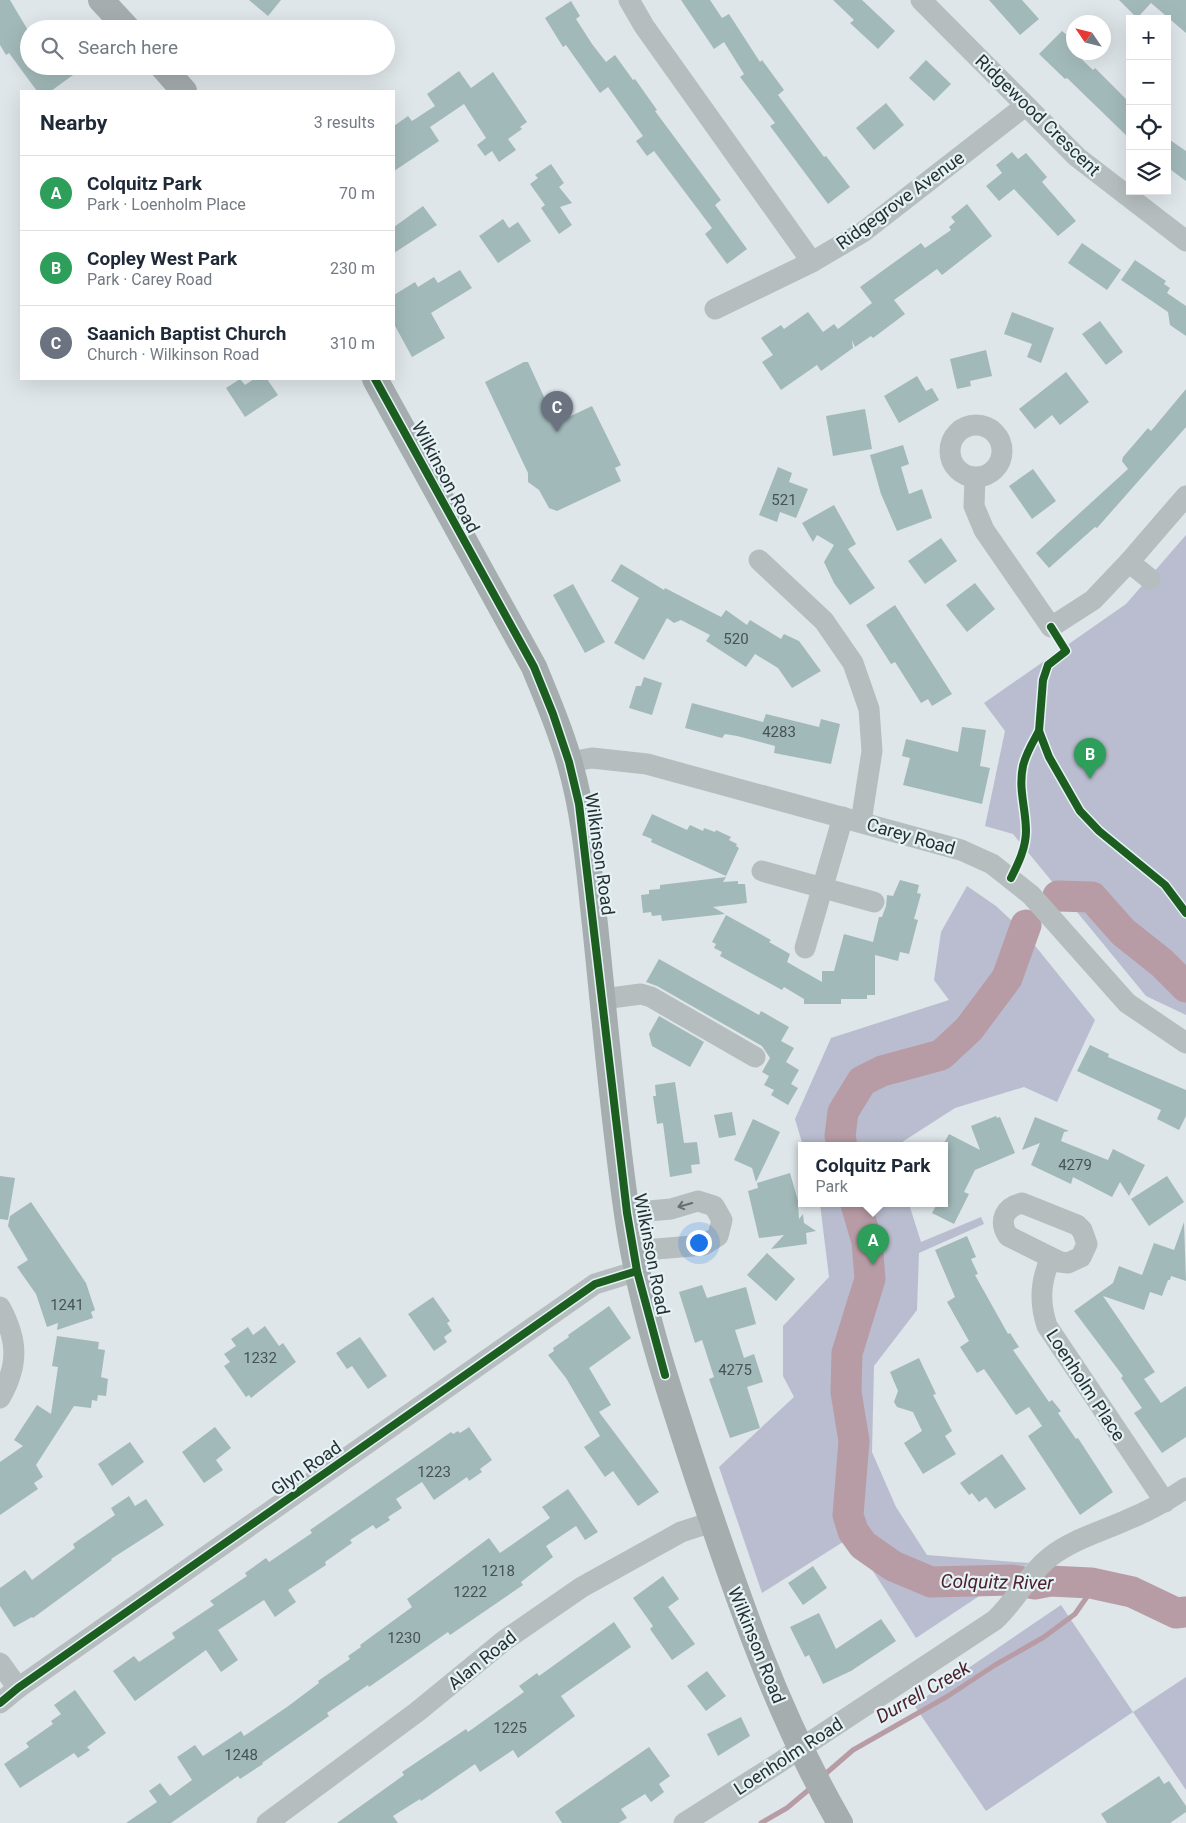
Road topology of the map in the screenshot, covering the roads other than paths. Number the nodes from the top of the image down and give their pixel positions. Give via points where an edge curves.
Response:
1 (101, 0) edge
2 (629, 0) edge
3 (921, 0) edge
4 (120, 20) edge
5 (170, 75) edge
6 (183, 90) edge
7 (1025, 106) junction
8 (1186, 241) edge
9 (812, 262) junction
10 (715, 308) dead end
11 (376, 380) edge
12 (975, 478) dead end
13 (1186, 496) edge
14 (759, 560) dead end
15 (1129, 562) junction
16 (1150, 579) dead end
17 (569, 762) junction
18 (852, 820) junction
19 (762, 872) dead end
20 (821, 888) junction
21 (874, 902) dead end
22 (804, 948) dead end
23 (603, 999) junction
24 (1186, 1043) edge
25 (755, 1057) dead end
26 (626, 1213) junction
27 (1051, 1258) dead end
28 (635, 1262) junction
29 (0, 1307) edge
30 (0, 1398) edge
31 (1186, 1488) edge
32 (1164, 1502) junction
33 (712, 1522) junction
34 (0, 1663) edge
35 (18, 1688) junction
36 (0, 1703) edge
37 (800, 1749) junction
38 (267, 1823) edge
39 (684, 1823) edge
40 (840, 1823) edge

1 - 4 main road
2 - 9 street via 644,26
3 - 7 street, Ridgewood Crescent
5 - 6 main road
7 - 8 street, Ridgewood Crescent via 1076,157
7 - 9 street, Ridgegrove Avenue via 863,232
9 - 10 street, Ridgegrove Avenue
11 - 17 main road, Wilkinson Road via 534,667 554,714
12 - 15 street via 974,506 984,530 1051,627 1093,600
13 - 15 street
14 - 18 street via 824,621 853,664 869,709 872,751
15 - 16 street
17 - 18 street, Carey Road via 592,758 647,764
17 - 23 main road, Wilkinson Road via 580,804
18 - 20 street
18 - 24 street, Carey Road via 934,841 992,864 1031,895 1127,1003
19 - 20 street
20 - 21 street
20 - 22 street
23 - 25 street via 641,994 651,997
23 - 26 main road, Wilkinson Road
26 - 28 main road, Wilkinson Road
28 -> 26 street, Glyn Road via 704,1245 718,1236 722,1220 714,1206 698,1201 671,1209
27 - 32 street, Loenholm Place via 1045,1271 1041,1308 1047,1326
28 - 33 main road, Wilkinson Road via 676,1414
28 - 35 street, Glyn Road via 595,1284
29 - 30 street via 10,1325 15,1351 12,1372
31 - 32 street, Loenholm Road
32 - 37 street, Loenholm Road via 1051,1556 995,1620
33 - 37 main road, Wilkinson Road via 733,1588
33 - 38 street, Alan Road via 681,1532 574,1592 505,1640 417,1712
34 - 35 street
35 - 36 street, Glyn Road
37 - 39 street, Loenholm Road
37 - 40 main road, Wilkinson Road

